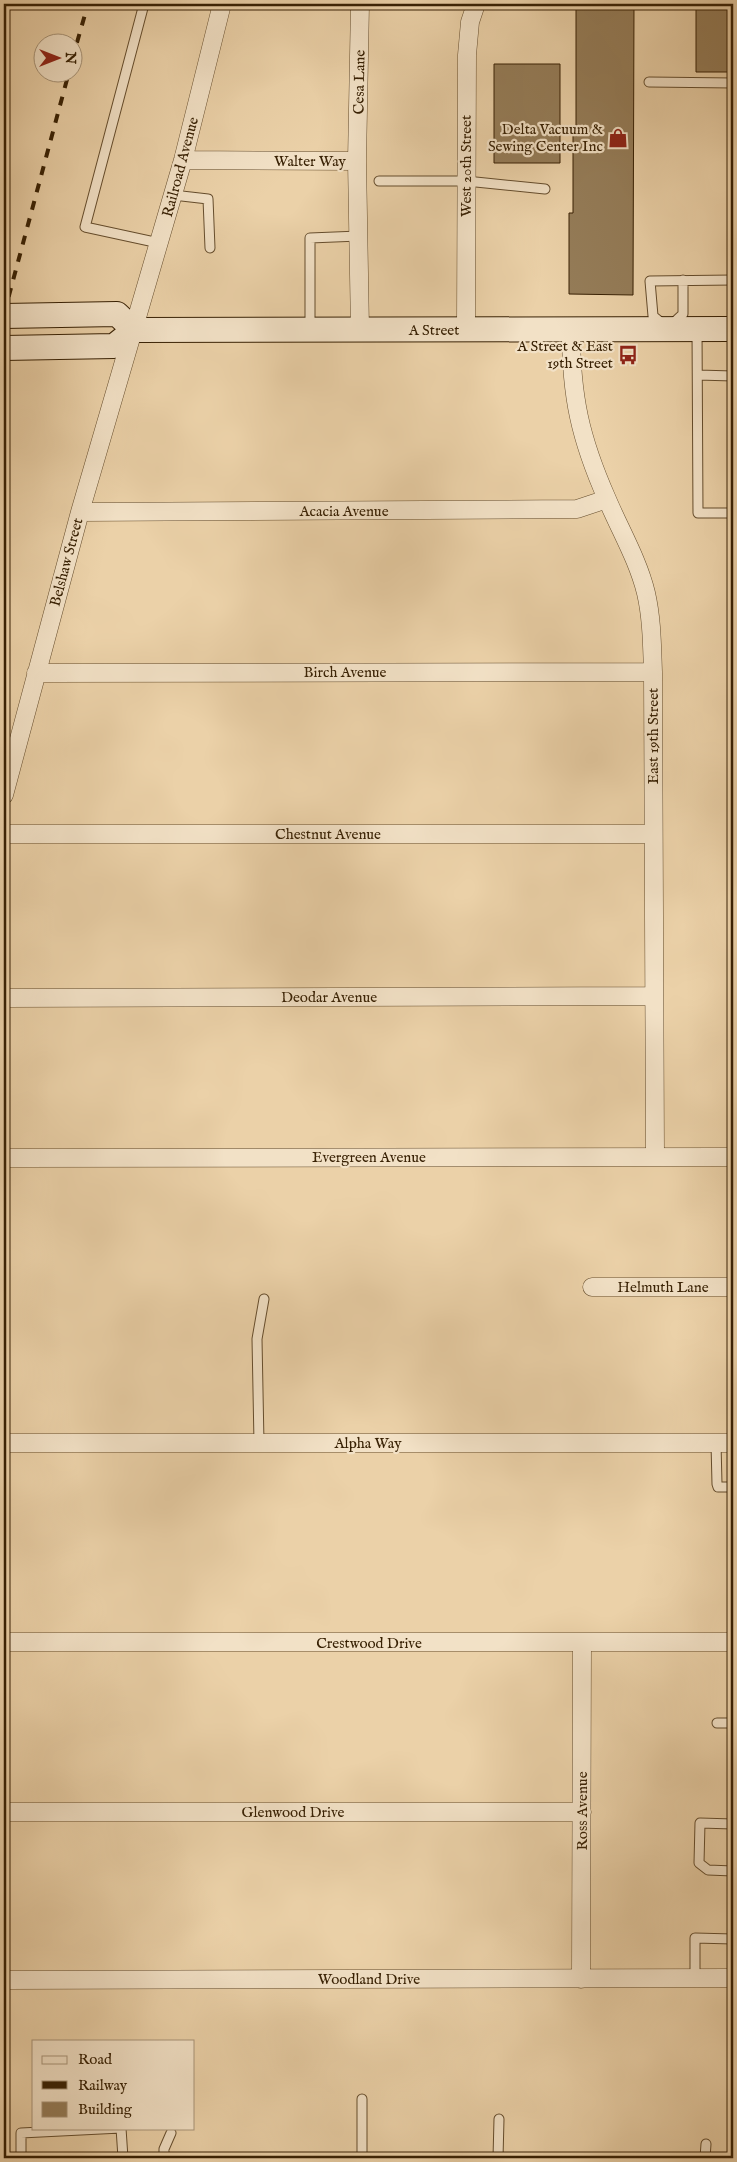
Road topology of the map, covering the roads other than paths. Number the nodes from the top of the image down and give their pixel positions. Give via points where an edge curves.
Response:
1 (144, 4) edge
2 (222, 4) edge
3 (360, 4) edge
4 (476, 4) edge
5 (649, 82) dead end
6 (733, 83) edge
7 (183, 160) junction
8 (358, 161) junction
9 (378, 181) dead end
10 (466, 181) junction
11 (545, 188) dead end
12 (173, 195) junction
13 (358, 236) junction
14 (159, 243) junction
15 (210, 248) dead end
16 (683, 280) junction
17 (733, 280) edge
18 (4, 316) edge
19 (668, 328) junction
20 (697, 329) junction
21 (733, 329) edge
22 (134, 330) junction
23 (310, 330) junction
24 (360, 330) junction
25 (466, 330) junction
26 (571, 330) junction
27 (4, 348) edge
28 (698, 374) junction
29 (733, 376) edge
30 (607, 499) junction
31 (80, 512) junction
32 (733, 513) edge
33 (36, 672) junction
34 (653, 672) junction
35 (4, 795) edge
36 (4, 834) edge
37 (653, 834) junction
38 (654, 996) junction
39 (4, 998) edge
40 (655, 1157) junction
41 (733, 1157) edge
42 (4, 1158) edge
43 (592, 1287) dead end
44 (733, 1287) edge
45 (264, 1299) dead end
46 (725, 1442) edge
47 (4, 1443) edge
48 (259, 1443) junction
49 (733, 1487) edge
50 (4, 1642) edge
51 (733, 1642) edge
52 (582, 1643) junction
53 (717, 1723) dead end
54 (733, 1723) edge
55 (4, 1812) edge
56 (582, 1812) junction
57 (733, 1824) edge
58 (733, 1871) edge
59 (733, 1939) edge
60 (695, 1978) junction
61 (733, 1978) edge
62 (582, 1979) junction
63 (4, 1980) edge
64 (362, 2100) dead end
65 (499, 2120) dead end
66 (81, 2130) edge
67 (121, 2130) edge
68 (171, 2133) dead end
69 (706, 2144) dead end
70 (21, 2158) edge
71 (123, 2158) edge
72 (164, 2158) edge
73 (362, 2158) edge
74 (498, 2158) edge
75 (705, 2158) edge

1 - 14 lane via 85,227
2 - 7 street, Railroad Avenue
3 - 8 street, Cesa Lane
4 - 10 street, West 20th Street via 470,22 467,55
5 - 6 lane
7 - 8 street, Walter Way
7 - 12 street, Railroad Avenue
8 - 13 street, Walter Way
9 - 10 lane
10 - 11 lane
10 - 25 street, West 20th Street
12 - 14 street, Railroad Avenue
12 - 15 lane via 208,199
13 - 23 lane via 310,238
13 - 24 street, Walter Way
14 - 22 street, Railroad Avenue
16 - 17 lane
16 - 19 lane via 683,314
16 - 19 lane via 650,281 652,316
18 - 22 main road via 117,314
19 - 20 main road, A Street
19 - 26 main road, A Street
20 - 21 main road, A Street
20 - 28 lane
22 - 23 main road, A Street
22 - 27 main road via 114,346
22 - 31 street, Belshaw Street
23 - 24 main road, A Street
24 - 25 main road, A Street
25 - 26 main road, A Street
26 - 30 street, East 19th Street via 571,374 577,414
28 - 29 lane
28 - 32 lane via 698,513
30 - 31 street, Acacia Avenue via 577,510
30 - 34 street, East 19th Street via 636,562 646,593
31 - 33 street, Belshaw Street
33 - 34 street, Birch Avenue
33 - 35 street, Belshaw Street
34 - 37 street, East 19th Street
36 - 37 street, Chestnut Avenue
37 - 38 street, East 19th Street
38 - 39 street, Deodar Avenue
38 - 40 street, East 19th Street
40 - 41 street, Evergreen Avenue
40 - 42 street, Evergreen Avenue
43 - 44 street, Helmuth Lane
45 - 48 lane via 258,1339
46 - 48 street, Alpha Way
46 - 49 lane via 718,1487
47 - 48 street, Alpha Way
50 - 52 street, Crestwood Drive
51 - 52 street, Crestwood Drive
52 - 56 street, Ross Avenue
53 - 54 lane
55 - 56 street, Glenwood Drive
56 - 62 street, Ross Avenue
57 - 58 lane via 700,1823 699,1863 708,1870
59 - 60 lane via 695,1938
60 - 61 street, Woodland Drive
60 - 62 street, Woodland Drive
62 - 63 street, Woodland Drive
64 - 73 lane
65 - 74 lane
66 - 70 lane via 21,2133
67 - 71 lane
68 - 72 lane
69 - 75 lane

